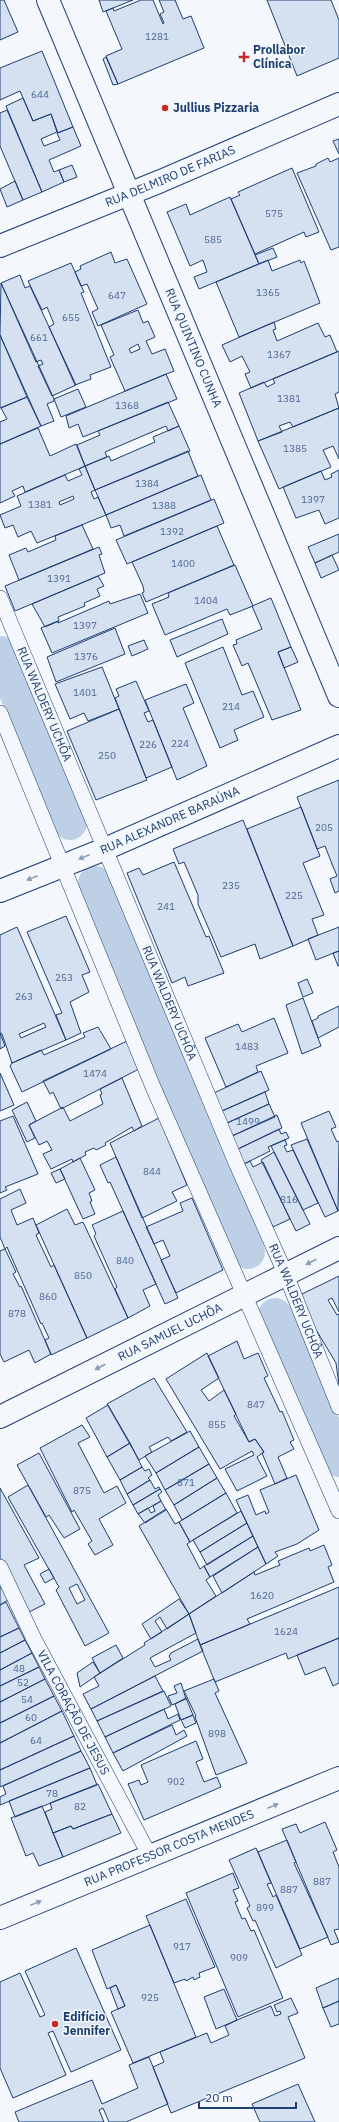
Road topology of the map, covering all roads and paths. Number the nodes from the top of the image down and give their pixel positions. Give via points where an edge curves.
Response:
1 (48, 0) edge
2 (339, 104) edge
3 (130, 194) junction
4 (0, 246) edge
5 (0, 598) edge
6 (339, 696) edge
7 (0, 713) edge
8 (339, 746) edge
9 (104, 849) junction
10 (63, 866) junction
11 (0, 891) edge
12 (339, 1248) edge
13 (285, 1275) junction
14 (246, 1294) junction
15 (339, 1407) edge
16 (0, 1417) edge
17 (339, 1511) edge
18 (0, 1567) edge
19 (339, 1778) edge
20 (150, 1856) junction
21 (0, 1918) edge

1 - 3 street, RUA QUINTINO CUNHA
2 - 3 street, RUA DELMIRO DE FARIAS
3 - 4 street, RUA DELMIRO DE FARIAS
3 - 6 street, RUA QUINTINO CUNHA
5 - 9 lane, RUA WALDERY UCHÔA
7 - 10 lane
8 - 9 street, RUA ALEXANDRE BARAÚNA
9 -> 10 street, RUA ALEXANDRE BARAÚNA
9 - 13 lane, RUA WALDERY UCHÔA
10 -> 11 street, RUA ALEXANDRE BARAÚNA
10 - 14 lane via 153,1087
12 -> 13 street, RUA SAMUEL UCHÔA
13 - 14 street, RUA SAMUEL UCHÔA
13 - 15 lane, RUA WALDERY UCHÔA
14 -> 16 street, RUA SAMUEL UCHÔA
14 - 17 lane
18 - 20 lane, VILA CORAÇÃO DE JESUS via 34,1639
20 -> 19 street, RUA PROFESSOR COSTA MENDES
21 -> 20 street, RUA PROFESSOR COSTA MENDES

